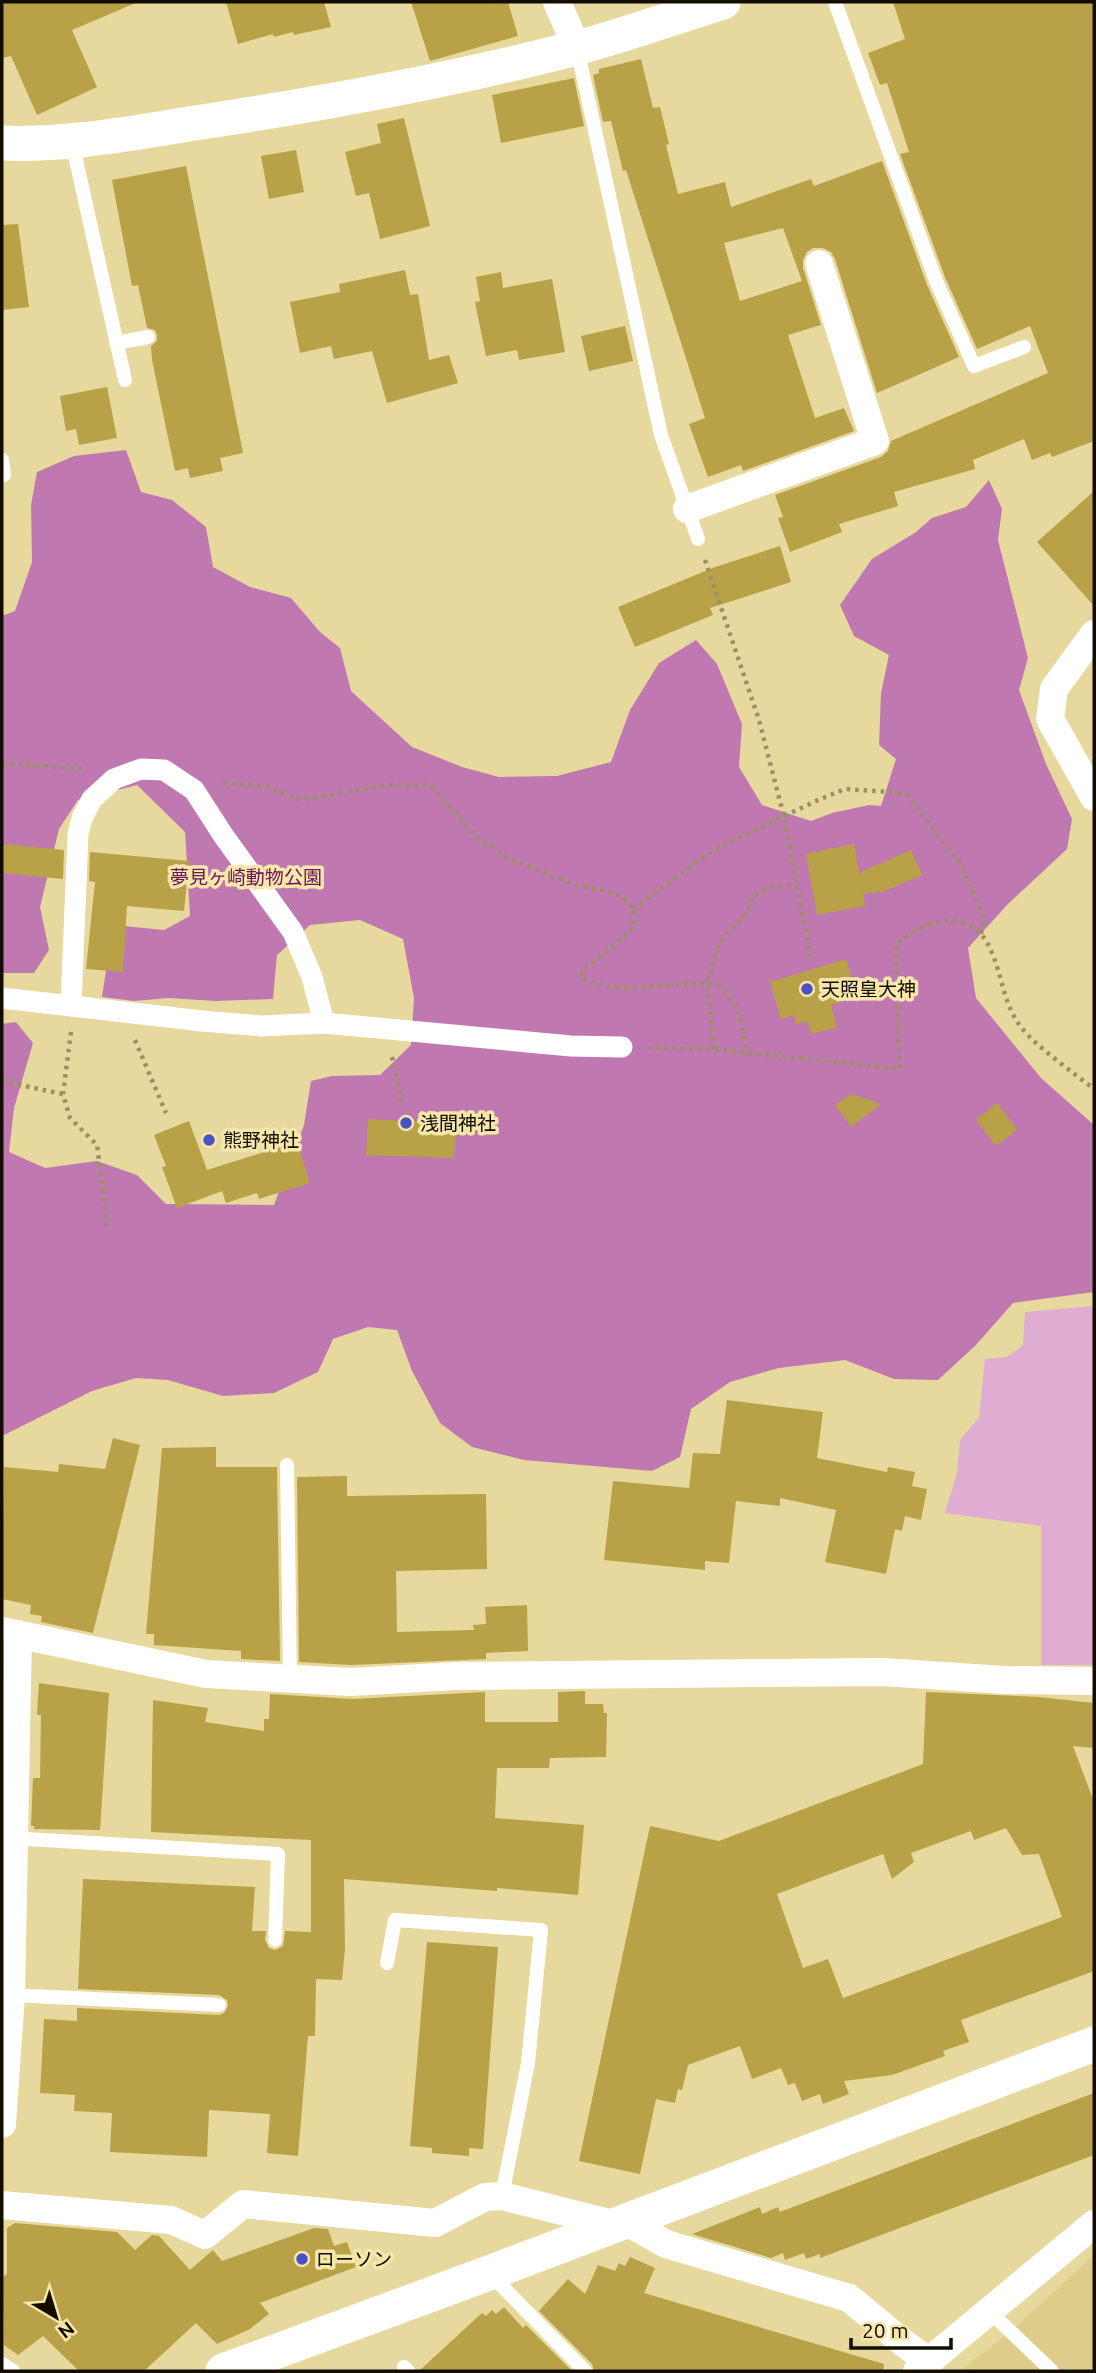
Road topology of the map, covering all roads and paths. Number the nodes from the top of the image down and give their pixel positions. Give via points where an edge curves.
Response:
1 (557, 2) edge
2 (723, 2) edge
3 (835, 2) edge
4 (577, 48) junction
5 (72, 142) junction
6 (2, 143) edge
7 (819, 264) dead end
8 (148, 337) dead end
9 (116, 343) junction
10 (1024, 347) dead end
11 (125, 380) dead end
12 (688, 509) junction
13 (698, 540) joint
14 (1094, 634) edge
15 (2, 763) edge
16 (114, 779) junction
17 (194, 790) junction
18 (1094, 797) edge
19 (784, 817) junction
20 (796, 885) junction
21 (633, 909) junction
22 (981, 935) junction
23 (810, 957) dead end
24 (706, 983) junction
25 (2, 998) edge
26 (73, 1007) junction
27 (123, 1013) junction
28 (324, 1023) junction
29 (387, 1030) junction
30 (622, 1047) joint
31 (714, 1049) junction
32 (747, 1054) junction
33 (2, 1079) edge
34 (1094, 1089) edge
35 (63, 1094) junction
36 (401, 1101) dead end
37 (166, 1113) dead end
38 (108, 1229) dead end
39 (287, 1465) dead end
40 (10, 1633) edge
41 (290, 1679) junction
42 (1094, 1681) edge
43 (8, 1838) edge
44 (275, 1940) dead end
45 (387, 1963) dead end
46 (11, 1995) junction
47 (219, 2005) dead end
48 (1094, 2044) edge
49 (2, 2124) edge
50 (502, 2196) junction
51 (2, 2205) edge
52 (622, 2223) junction
53 (1094, 2224) edge
54 (489, 2273) junction
55 (989, 2311) junction
56 (2, 2364) edge
57 (923, 2366) edge
58 (13, 2371) edge
59 (223, 2371) edge
60 (585, 2371) edge
61 (1052, 2371) edge

1 - 4 street
2 - 4 street
3 - 10 lane via 936,281 974,366
4 - 5 street via 284,110
4 - 12 lane via 661,435
5 - 6 street
5 - 9 lane
7 - 12 street via 875,441
8 - 9 lane
9 - 11 lane
12 - 13 lane
13 - 19 path via 759,720
14 - 18 street via 1054,689 1050,719
15 - 16 path via 106,770
16 - 17 street via 141,769 164,771
16 - 26 street via 92,799 78,834
17 - 21 path via 212,783 262,786 301,800 390,785 430,785 477,838 509,859 578,886 608,891 624,898
17 - 28 street via 293,932
19 - 20 path
19 - 21 path via 715,849
19 - 22 path via 845,789 906,793 961,865 984,918
20 - 23 path
20 - 24 path via 769,887 752,897 748,912 719,943
21 - 24 path via 635,925 583,969 580,977 592,984 625,988
22 - 32 path via 966,922 951,918 912,931 896,944 900,1069
22 - 34 path via 992,951 1004,997 1022,1028
24 - 31 path
24 - 32 path via 720,986 737,1009
25 - 26 street
26 - 27 street
26 - 35 path
27 - 28 street via 262,1026
27 - 37 path
28 - 29 street
29 - 30 street
29 - 36 path
30 - 31 path
31 - 32 path
33 - 35 path
35 - 38 path via 70,1118 97,1145
39 - 41 lane
40 - 41 street via 206,1674
40 - 43 street
41 - 42 street via 351,1682 455,1676 882,1672
43 - 44 lane via 278,1854
43 - 46 street
45 - 50 lane via 395,1920 541,1930 528,2063
46 - 47 lane
46 - 49 street
48 - 52 street
50 - 51 street via 485,2197 435,2223 243,2204 205,2235 172,2220
50 - 52 street
52 - 54 street
52 - 57 street via 666,2244 849,2298 906,2345
53 - 55 street
54 - 59 street
54 - 60 lane
55 - 57 street
55 - 61 lane
56 - 58 lane

